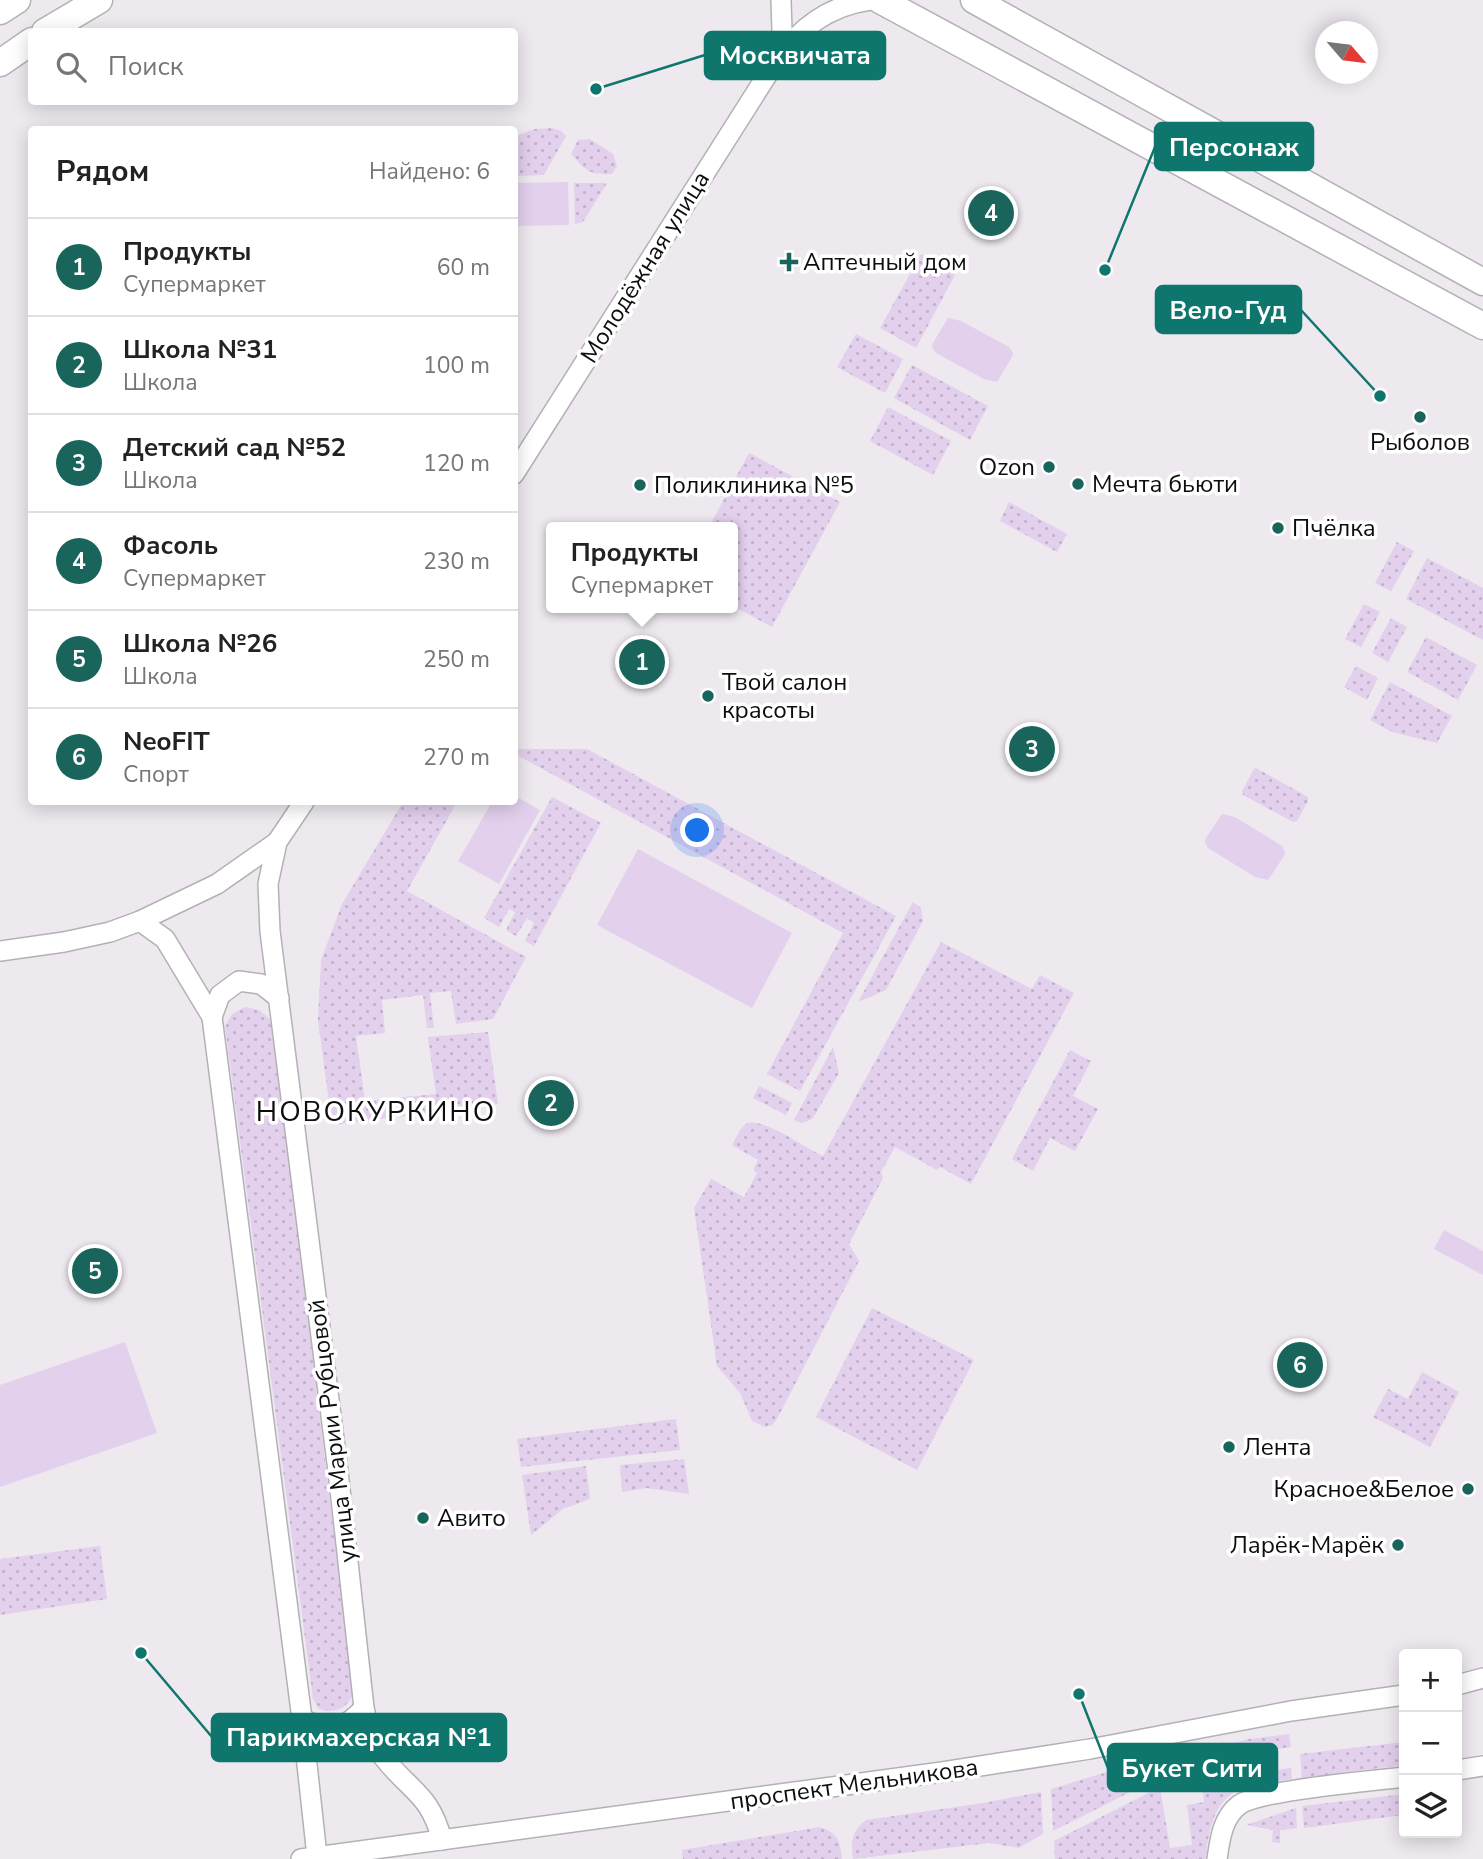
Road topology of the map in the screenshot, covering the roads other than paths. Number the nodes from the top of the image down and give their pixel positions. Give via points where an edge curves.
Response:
1 (17, 0) edge
2 (99, 0) edge
3 (781, 0) edge
4 (870, 0) edge
5 (880, 0) edge
6 (974, 0) edge
7 (0, 11) edge
8 (52, 28) edge
9 (28, 44) edge
10 (776, 61) junction
11 (0, 63) edge
12 (1483, 282) edge
13 (1483, 326) edge
14 (518, 468) edge
15 (302, 805) edge
16 (277, 842) junction
17 (140, 921) junction
18 (0, 951) edge
19 (279, 998) junction
20 (212, 1017) junction
21 (1483, 1678) edge
22 (1462, 1684) edge
23 (1399, 1696) edge
24 (364, 1708) junction
25 (302, 1719) junction
26 (1483, 1766) edge
27 (1462, 1769) edge
28 (1399, 1778) edge
29 (442, 1840) junction
30 (309, 1858) edge
31 (1217, 1859) edge

1 - 7 main road
2 - 8 main road
3 - 10 street, Молодёжная улица via 782,31
4 - 10 street, Молодёжная улица via 828,12 793,38
5 - 13 main road
6 - 12 main road
9 - 11 main road
10 - 14 street, Молодёжная улица
15 - 16 street
16 - 17 street via 217,884
16 - 19 street, улица Марии Рубцовой via 268,884
17 - 18 street via 98,935
17 - 20 street via 165,939
19 - 20 street via 261,984 239,981 220,995
19 - 24 street, улица Марии Рубцовой
20 - 25 street
21 - 22 street
23 - 29 street, проспект Мельникова via 1018,1761
24 - 25 street via 352,1721 335,1728
24 - 29 street, улица Марии Рубцовой via 370,1734 383,1757 424,1799
25 - 30 street
26 - 27 street
28 - 31 street via 1297,1790 1241,1803 1226,1819
29 - 30 street, проспект Мельникова

